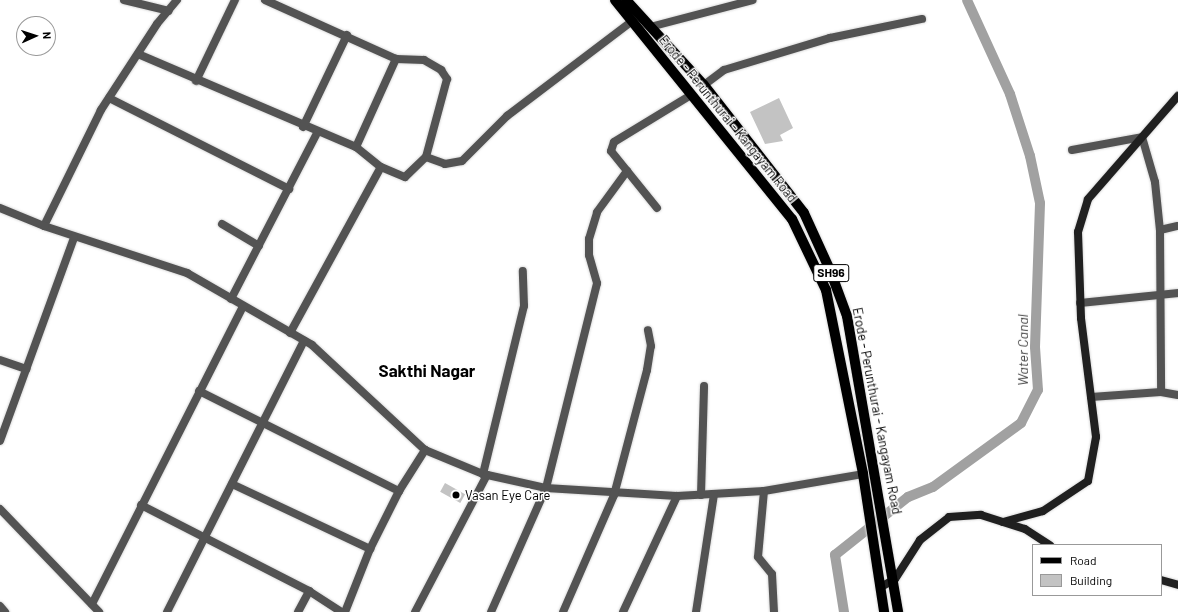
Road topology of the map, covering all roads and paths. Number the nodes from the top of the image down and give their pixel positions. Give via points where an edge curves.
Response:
1 (124, 0) edge
2 (177, 0) edge
3 (235, 0) edge
4 (265, 0) edge
5 (615, 0) edge
6 (626, 0) edge
7 (753, 0) edge
8 (169, 11) junction
9 (922, 19) dead end
10 (632, 21) junction
11 (650, 27) junction
12 (347, 35) junction
13 (138, 54) junction
14 (396, 59) junction
15 (196, 81) junction
16 (704, 85) junction
17 (691, 95) junction
18 (1178, 96) edge
19 (109, 98) junction
20 (303, 127) junction
21 (317, 133) junction
22 (1142, 137) junction
23 (356, 147) junction
24 (1072, 150) dead end
25 (426, 157) junction
26 (381, 166) junction
27 (627, 171) junction
28 (289, 189) junction
29 (0, 208) edge
30 (657, 208) dead end
31 (222, 224) dead end
32 (44, 226) junction
33 (1178, 226) edge
34 (811, 227) junction
35 (1160, 230) junction
36 (799, 233) junction
37 (74, 238) junction
38 (259, 246) junction
39 (523, 271) dead end
40 (1178, 293) edge
41 (1160, 297) junction
42 (231, 299) junction
43 (1080, 303) junction
44 (243, 306) junction
45 (648, 330) dead end
46 (290, 333) junction
47 (304, 340) junction
48 (0, 360) edge
49 (26, 368) junction
50 (704, 386) dead end
51 (199, 391) junction
52 (1161, 392) junction
53 (1178, 395) edge
54 (1091, 397) junction
55 (263, 423) junction
56 (0, 441) edge
57 (425, 450) junction
58 (863, 474) junction
59 (485, 475) junction
60 (232, 484) junction
61 (546, 488) junction
62 (399, 491) junction
63 (764, 491) junction
64 (714, 494) junction
65 (614, 495) junction
66 (701, 495) junction
67 (677, 496) junction
68 (140, 505) junction
69 (0, 509) edge
70 (1003, 522) junction
71 (206, 536) junction
72 (1048, 544) edge
73 (370, 549) junction
74 (894, 579) junction
75 (1162, 580) edge
76 (1178, 585) edge
77 (881, 586) junction
78 (309, 591) junction
79 (92, 604) junction
80 (0, 606) edge
81 (5, 612) edge
82 (99, 612) edge
83 (167, 612) edge
84 (298, 612) edge
85 (341, 612) edge
86 (345, 612) edge
87 (415, 612) edge
88 (491, 612) edge
89 (563, 612) edge
90 (622, 612) edge
91 (696, 612) edge
92 (774, 612) edge
93 (884, 612) edge
94 (898, 612) edge

1 - 8 street
2 - 8 street
3 - 15 street
4 - 12 street
5 - 10 main road, Erode - Perunthurai - Kangayam Road / SH96
6 - 11 main road, Erode - Perunthurai - Kangayam Road / SH96
7 - 11 street
8 - 13 street
9 - 16 street via 830,38 747,63 724,70
10 - 17 main road, Erode - Perunthurai - Kangayam Road / SH96
10 - 25 street via 508,116 462,161 445,164
11 - 16 main road, Erode - Perunthurai - Kangayam Road / SH96
12 - 14 street
12 - 20 street
13 - 15 street
13 - 19 street
14 - 23 street
14 - 25 street via 424,60 447,79
15 - 20 street
16 - 34 main road, Erode - Perunthurai - Kangayam Road / SH96 via 804,213
17 - 27 street via 614,142 611,151
17 - 36 main road, Erode - Perunthurai - Kangayam Road / SH96 via 792,219
18 - 22 street
19 - 28 street
19 - 32 street
20 - 21 street
21 - 23 street
21 - 28 street
22 - 24 street
22 - 35 street via 1154,182
22 - 43 street via 1088,199 1078,232
23 - 26 street
25 - 26 street via 405,177
26 - 46 street
27 - 30 street
27 - 61 street via 597,212 589,239 589,255 597,283
28 - 38 street
29 - 32 street
31 - 38 street
32 - 37 street
33 - 35 street
34 - 36 main road
34 - 74 main road, Erode - Perunthurai - Kangayam Road / SH96 via 846,316
35 - 41 street
36 - 58 main road, Erode - Perunthurai - Kangayam Road / SH96 via 828,298
37 - 42 street via 187,273
37 - 49 street
38 - 42 street
39 - 59 street via 524,306
40 - 41 street
41 - 43 street
41 - 52 street
42 - 44 street
43 - 54 street
44 - 46 street
44 - 51 street
45 - 65 street via 650,346 647,370
46 - 47 street
47 - 55 street
47 - 57 street
48 - 49 street
49 - 56 street
50 - 66 street
51 - 55 street
51 - 68 street
52 - 53 street
52 - 54 street
54 - 70 street via 1096,437 1088,481 1043,511
55 - 60 street
55 - 62 street
57 - 59 street
57 - 62 street
58 - 63 street
58 - 77 main road, Erode - Perunthurai - Kangayam Road / SH96
59 - 61 street
59 - 87 street
60 - 71 street
60 - 73 street
61 - 65 street
61 - 88 street
62 - 73 street
63 - 64 street
63 - 92 street via 758,557 772,574
64 - 66 street
64 - 91 street
65 - 67 street
65 - 89 street
66 - 67 street
67 - 90 street
68 - 71 street
68 - 79 street
69 - 79 street
70 - 72 street via 1025,529
70 - 74 street via 980,515 949,518 920,540
71 - 78 street
71 - 83 street
73 - 86 street
74 - 77 street
74 - 94 main road, Erode - Perunthurai - Kangayam Road / SH96
75 - 76 street
77 - 93 main road, Erode - Perunthurai - Kangayam Road / SH96
78 - 84 street
78 - 85 street
79 - 82 street
80 - 81 street

